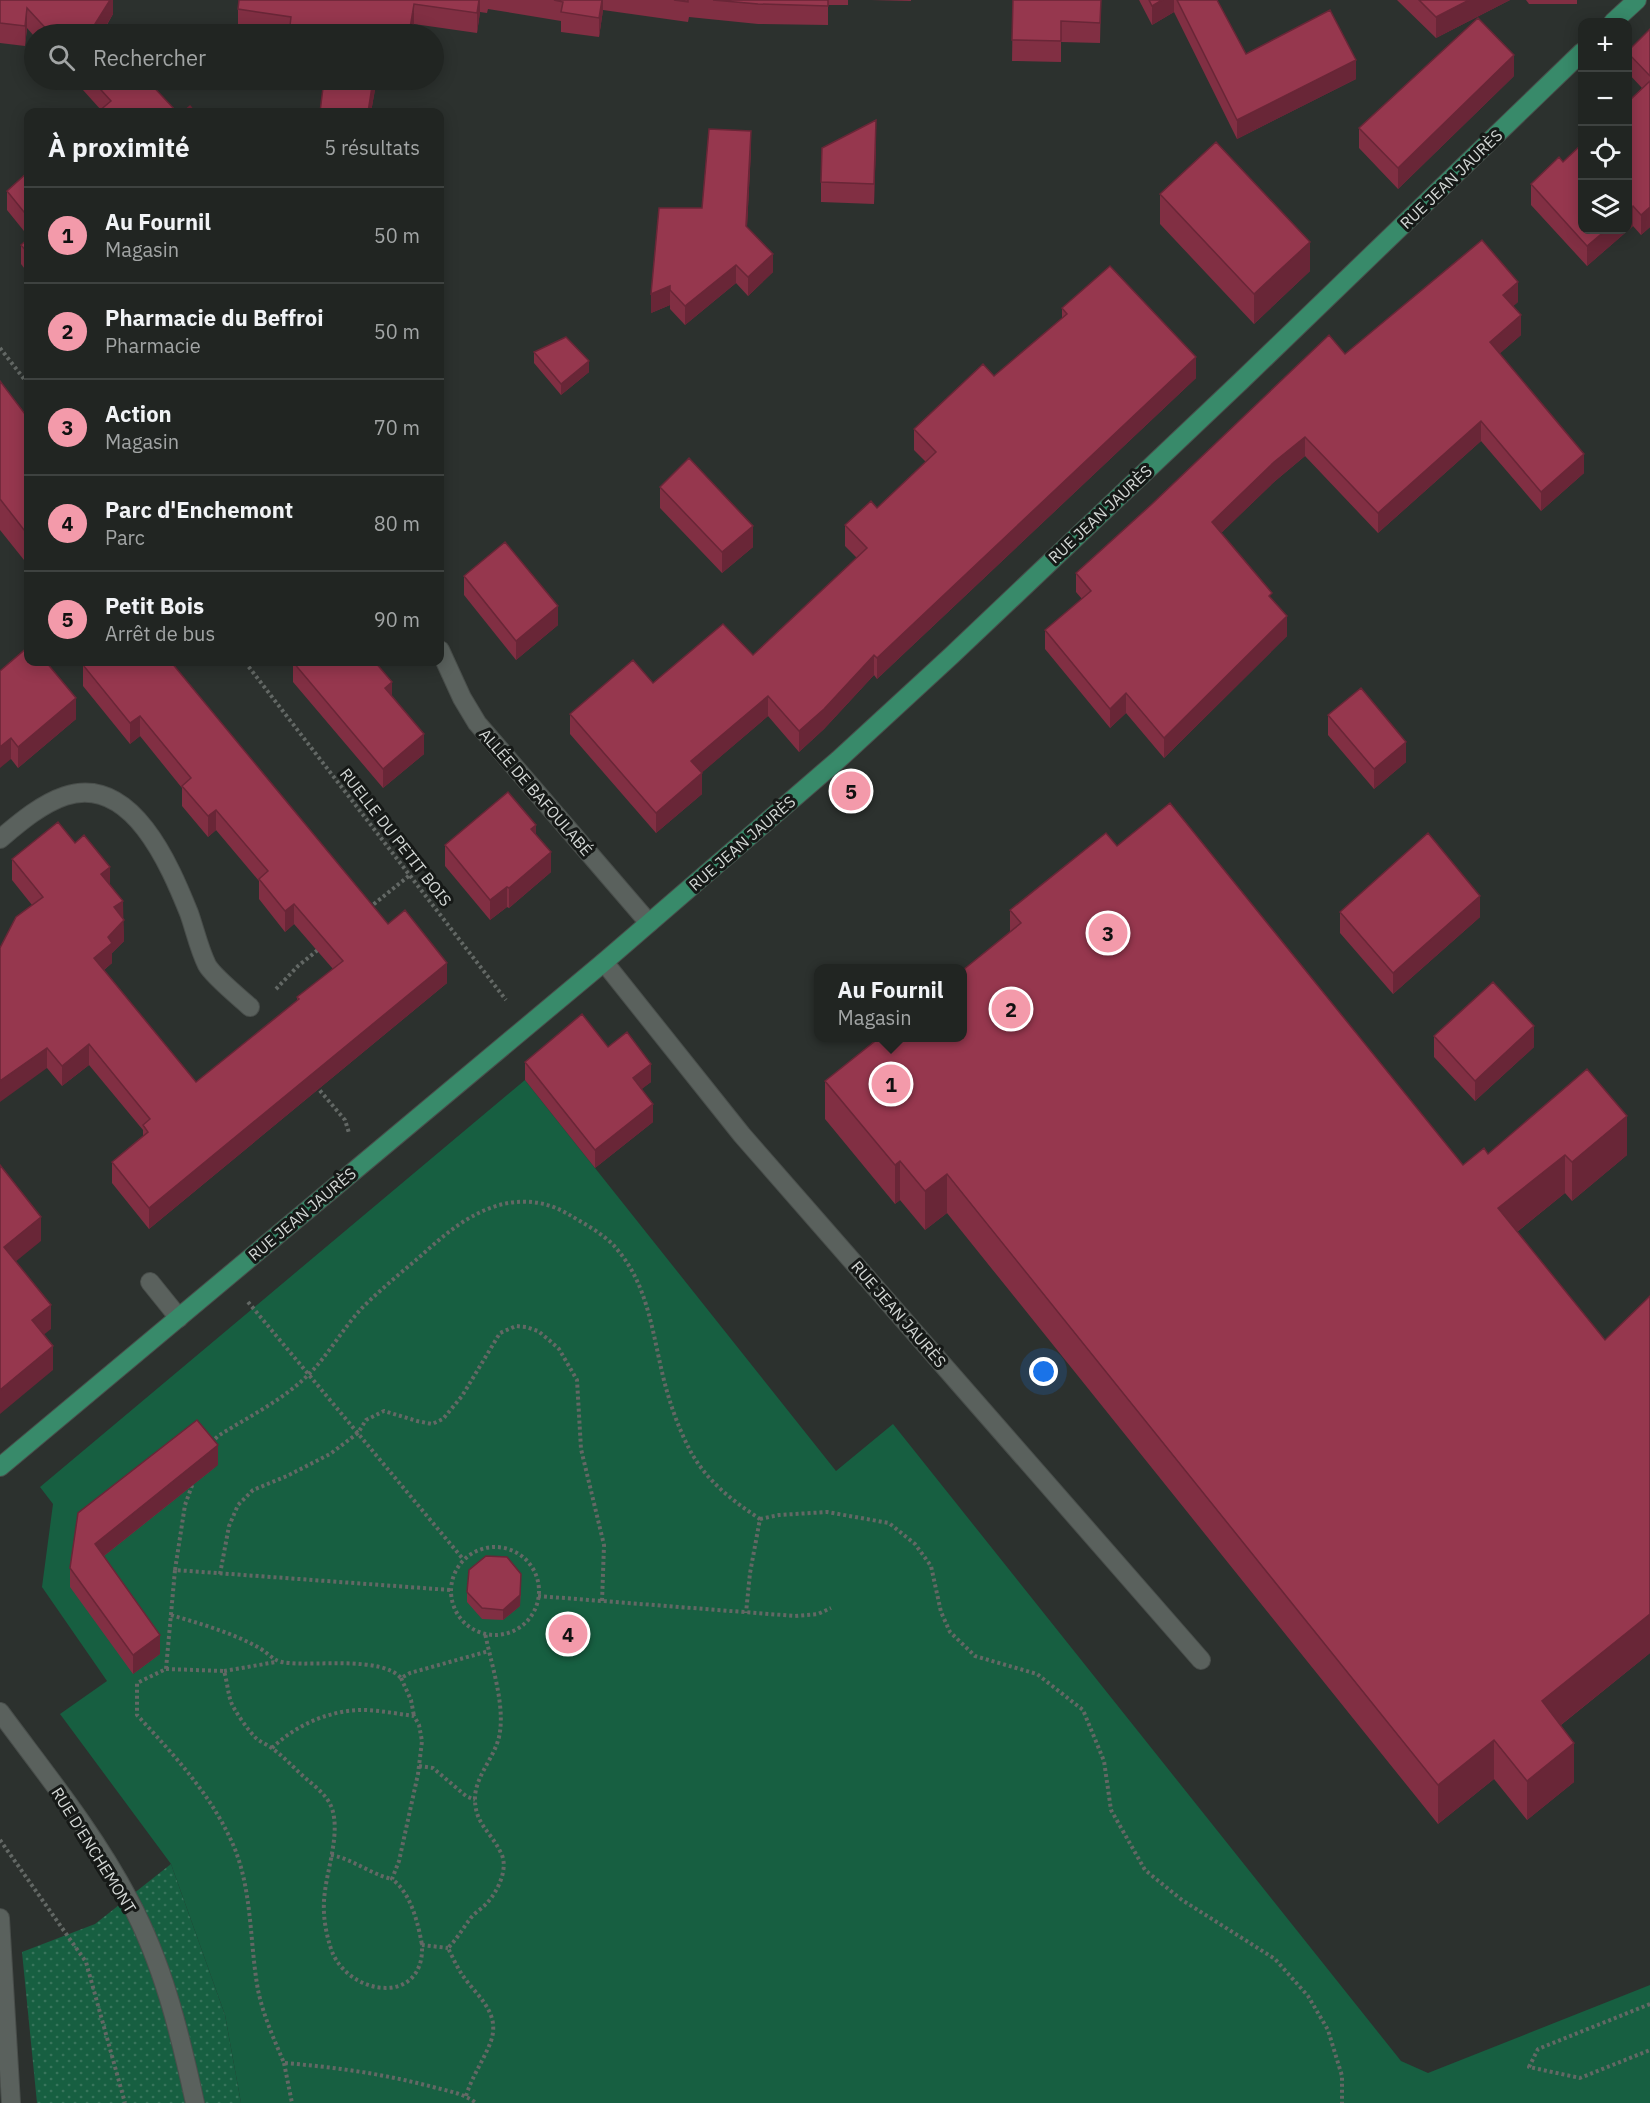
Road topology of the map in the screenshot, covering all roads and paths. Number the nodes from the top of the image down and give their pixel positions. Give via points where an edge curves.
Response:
1 (1637, 0) edge
2 (1617, 18) edge
3 (1578, 56) edge
4 (0, 348) edge
5 (24, 379) edge
6 (444, 659) edge
7 (248, 666) edge
8 (0, 839) edge
9 (410, 875) junction
10 (367, 910) edge
11 (649, 923) junction
12 (324, 945) edge
13 (604, 962) junction
14 (252, 1009) joint
15 (534, 1020) junction
16 (314, 1084) edge
17 (361, 1164) junction
18 (227, 1277) junction
19 (150, 1282) dead end
20 (179, 1318) junction
21 (309, 1375) junction
22 (358, 1433) junction
23 (205, 1449) edge
24 (0, 1467) edge
25 (195, 1474) edge
26 (760, 1519) junction
27 (464, 1559) junction
28 (175, 1570) junction
29 (220, 1574) junction
30 (450, 1590) junction
31 (538, 1596) junction
32 (602, 1602) junction
33 (831, 1608) dead end
34 (747, 1613) junction
35 (171, 1615) junction
36 (486, 1633) junction
37 (489, 1651) junction
38 (1201, 1660) dead end
39 (276, 1662) junction
40 (166, 1669) junction
41 (224, 1671) junction
42 (401, 1678) junction
43 (0, 1712) edge
44 (414, 1716) junction
45 (272, 1748) junction
46 (419, 1766) junction
47 (475, 1800) junction
48 (0, 1840) edge
49 (331, 1855) junction
50 (392, 1879) junction
51 (0, 1918) edge
52 (422, 1945) junction
53 (448, 1948) junction
54 (1650, 2004) edge
55 (1650, 2050) edge
56 (284, 2063) junction
57 (466, 2096) junction
58 (11, 2103) edge
59 (125, 2103) edge
60 (195, 2103) edge
61 (292, 2103) edge
62 (476, 2103) edge
63 (1342, 2103) edge

1 - 2 main road
3 - 11 main road, RUE JEAN JAURÈS via 951,656 838,760
4 - 5 path
6 - 11 street, ALLÉE DE BAFOULABÉ via 477,723
7 - 9 path, RUELLE DU PETIT BOIS
8 - 14 street via 66,796 106,797 123,806 136,818 166,862 208,967
9 - 10 path
9 - 15 path, RUELLE DU PETIT BOIS via 505,999
11 - 13 main road, RUE JEAN JAURÈS
12 - 14 path
13 - 15 main road, RUE JEAN JAURÈS
13 - 38 street, RUE JEAN JAURÈS via 742,1135
15 - 17 main road, RUE JEAN JAURÈS
16 - 17 path via 345,1120
17 - 18 main road, RUE JEAN JAURÈS
18 - 20 main road, RUE JEAN JAURÈS
18 - 21 path
19 - 20 street
20 - 24 main road, RUE JEAN JAURÈS
21 - 22 path
21 - 23 path via 218,1436
21 - 26 path via 362,1308 466,1220 495,1205 518,1201 557,1207 615,1246 630,1267 651,1322 680,1429 709,1478 729,1498
22 - 27 path
22 - 29 path via 330,1454 253,1490 238,1505 229,1526
22 - 32 path via 366,1420 384,1411 432,1424 443,1419 462,1396 500,1333 516,1326 538,1331 559,1349 577,1380 581,1449 604,1545
25 - 28 path via 185,1505
26 - 34 path
26 - 63 path via 827,1512 890,1523 931,1566 941,1612 950,1632 975,1656 1037,1674 1083,1710 1104,1761 1111,1810 1145,1870 1182,1900 1275,1959 1308,1996 1328,2030 1342,2076
27 - 30 path via 454,1573
27 - 31 path via 485,1548 510,1548 530,1563 540,1584
28 - 29 path
28 - 35 path
29 - 30 path
30 - 36 path via 456,1614 474,1631
31 - 32 path
31 - 36 path via 537,1609 521,1628 498,1636
32 - 34 path
33 - 34 path via 818,1614 795,1616
35 - 39 path via 262,1650
35 - 40 path
36 - 37 path
37 - 42 path
37 - 47 path via 501,1726 495,1751 479,1778
39 - 41 path
39 - 42 path via 377,1666
40 - 41 path
40 - 56 path via 136,1683 137,1715 193,1776 231,1838 243,1875 258,1990
41 - 45 path via 232,1704 254,1737
42 - 44 path
43 - 60 street, RUE D'ENCHEMONT via 82,1825 129,1900 169,1997
44 - 45 path via 366,1710 344,1712 300,1727
44 - 46 path via 422,1741
45 - 49 path via 331,1804 335,1822
46 - 47 path via 433,1767
46 - 50 path
47 - 53 path via 481,1825 502,1854 503,1873 487,1903
48 - 59 path via 86,1962
49 - 50 path
49 - 52 path via 323,1918 332,1950 344,1970 373,1988 399,1985 417,1973
50 - 52 path via 408,1900
51 - 58 street
52 - 53 path
53 - 57 path via 461,1973 492,2014 494,2025 491,2041
54 - 55 path via 1538,2049 1529,2067 1580,2078
56 - 57 path via 403,2079
56 - 61 path
57 - 62 path

